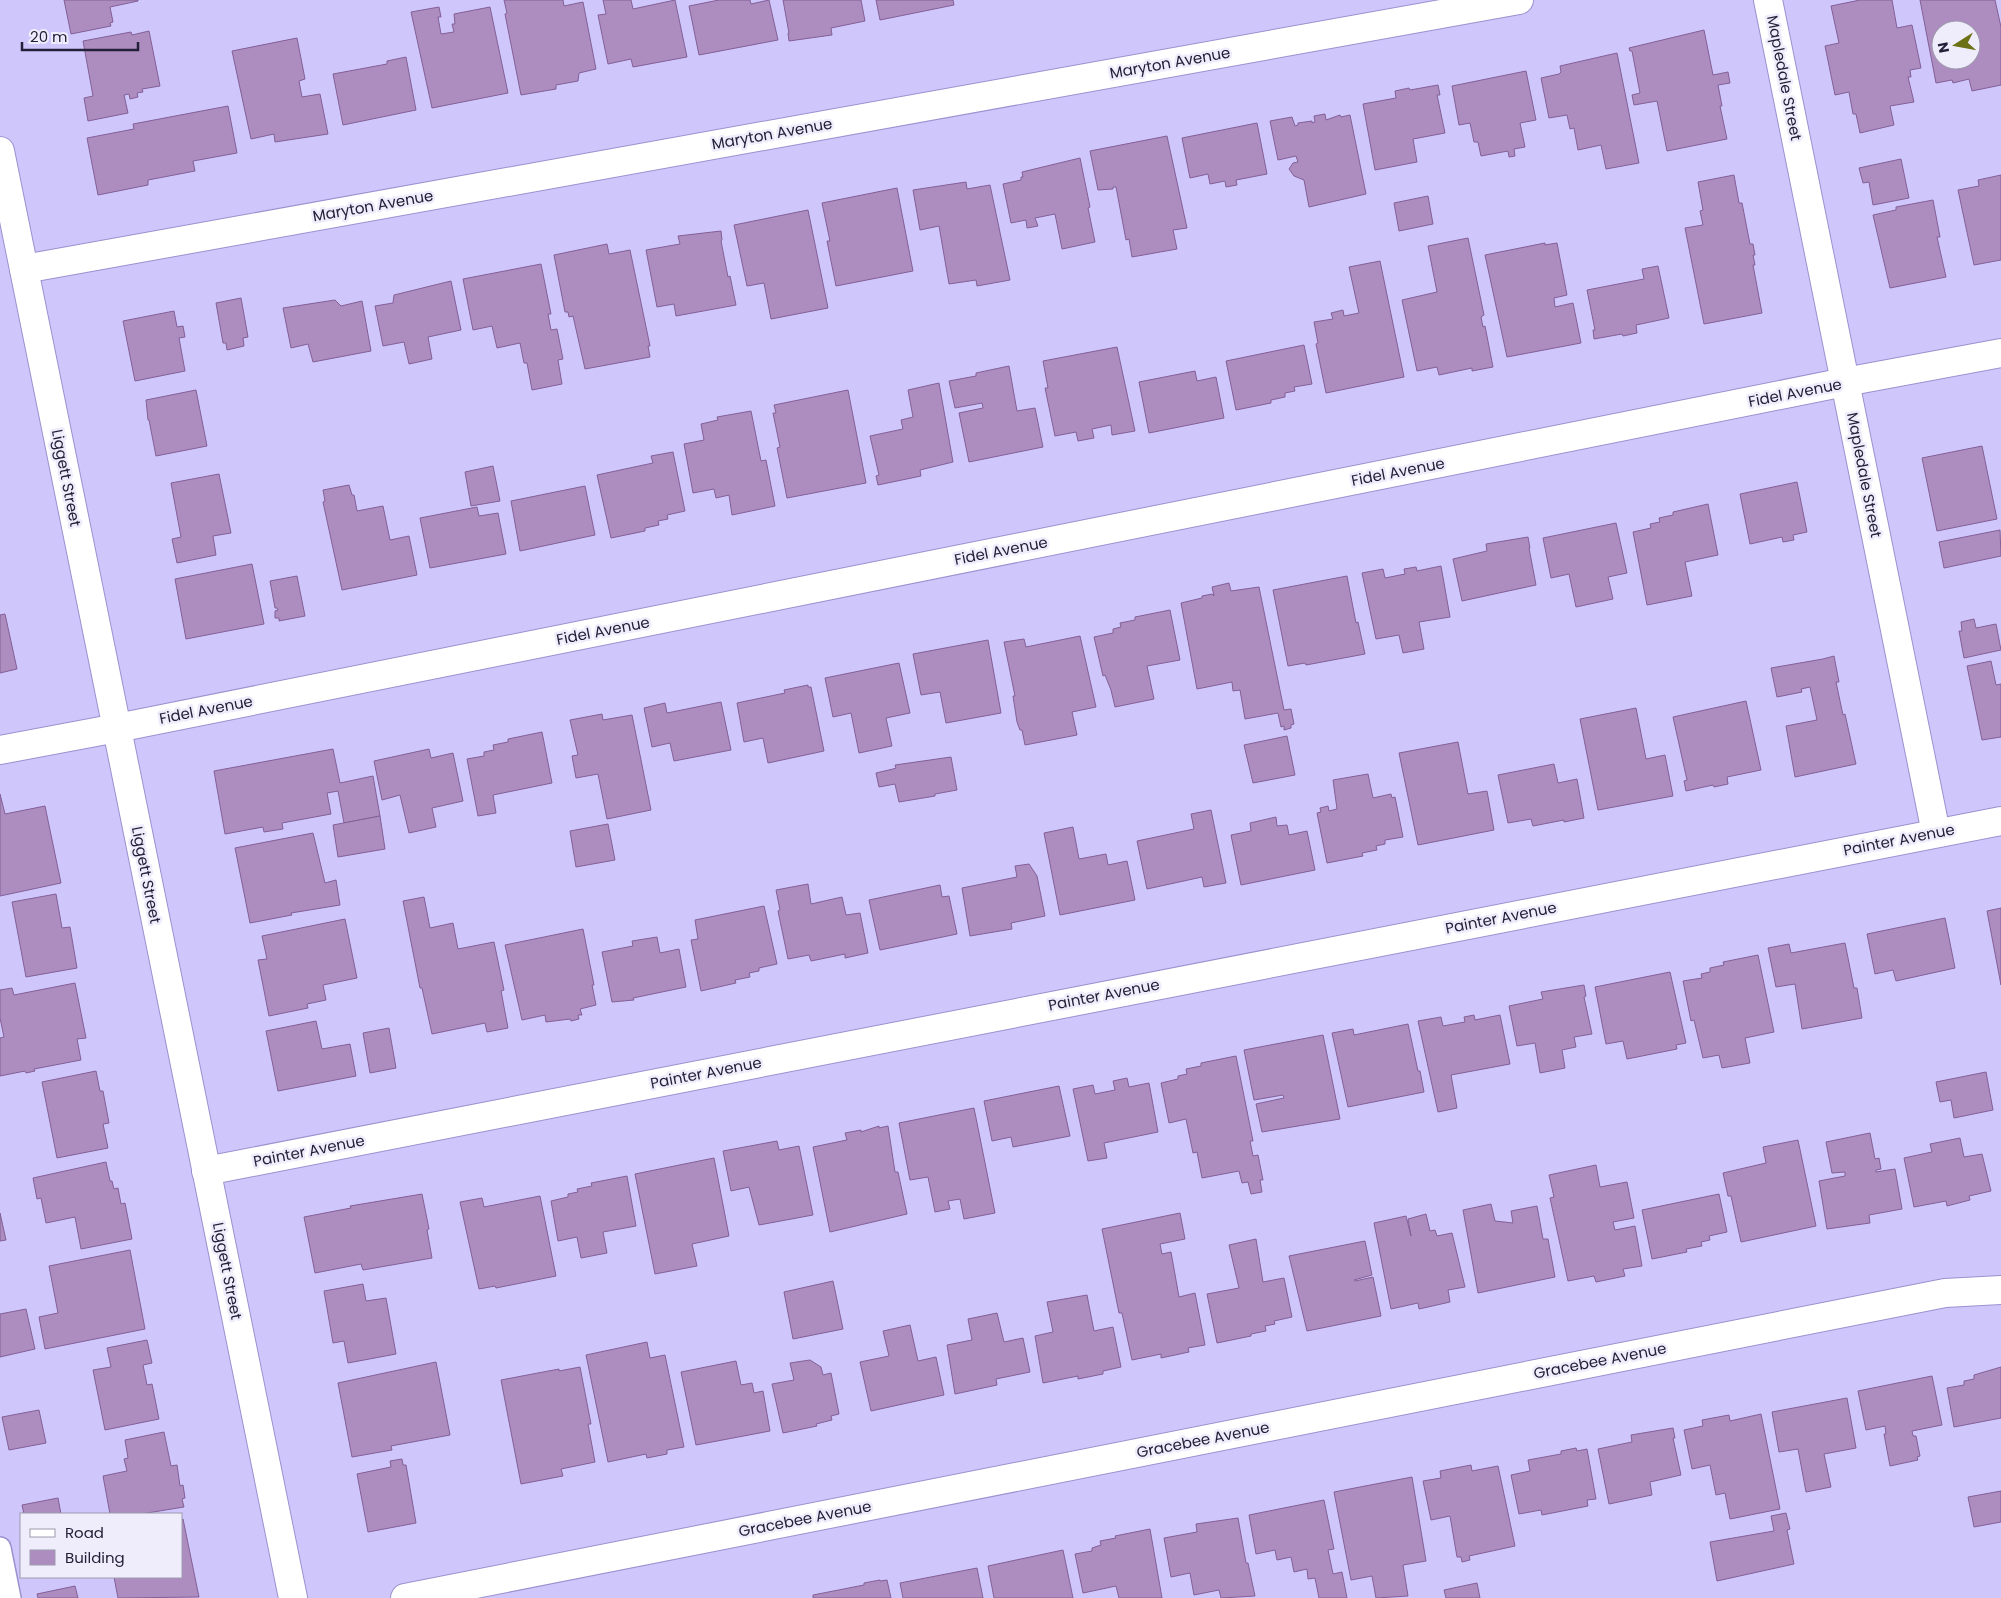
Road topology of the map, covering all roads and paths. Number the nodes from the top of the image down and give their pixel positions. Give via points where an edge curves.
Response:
1 (1519, 0) edge
2 (1768, 0) edge
3 (0, 151) edge
4 (24, 269) junction
5 (2001, 353) edge
6 (1845, 382) junction
7 (116, 728) junction
8 (0, 750) edge
9 (2001, 821) edge
10 (1936, 833) junction
11 (206, 1171) junction
12 (2001, 1290) edge
13 (0, 1548) edge
14 (10, 1598) edge
15 (293, 1598) edge
16 (405, 1598) edge

1 - 4 street, Maryton Avenue
2 - 6 street, Mapledale Street
3 - 4 street, Liggett Street
4 - 7 street, Liggett Street
5 - 6 street, Fidel Avenue
6 - 7 street, Fidel Avenue
6 - 10 street, Mapledale Street
7 - 8 street, Fidel Avenue
7 - 11 street, Liggett Street
9 - 10 street, Painter Avenue
10 - 11 street, Painter Avenue
11 - 15 street, Liggett Street
12 - 16 street, Gracebee Avenue via 1945,1293
13 - 14 lane

